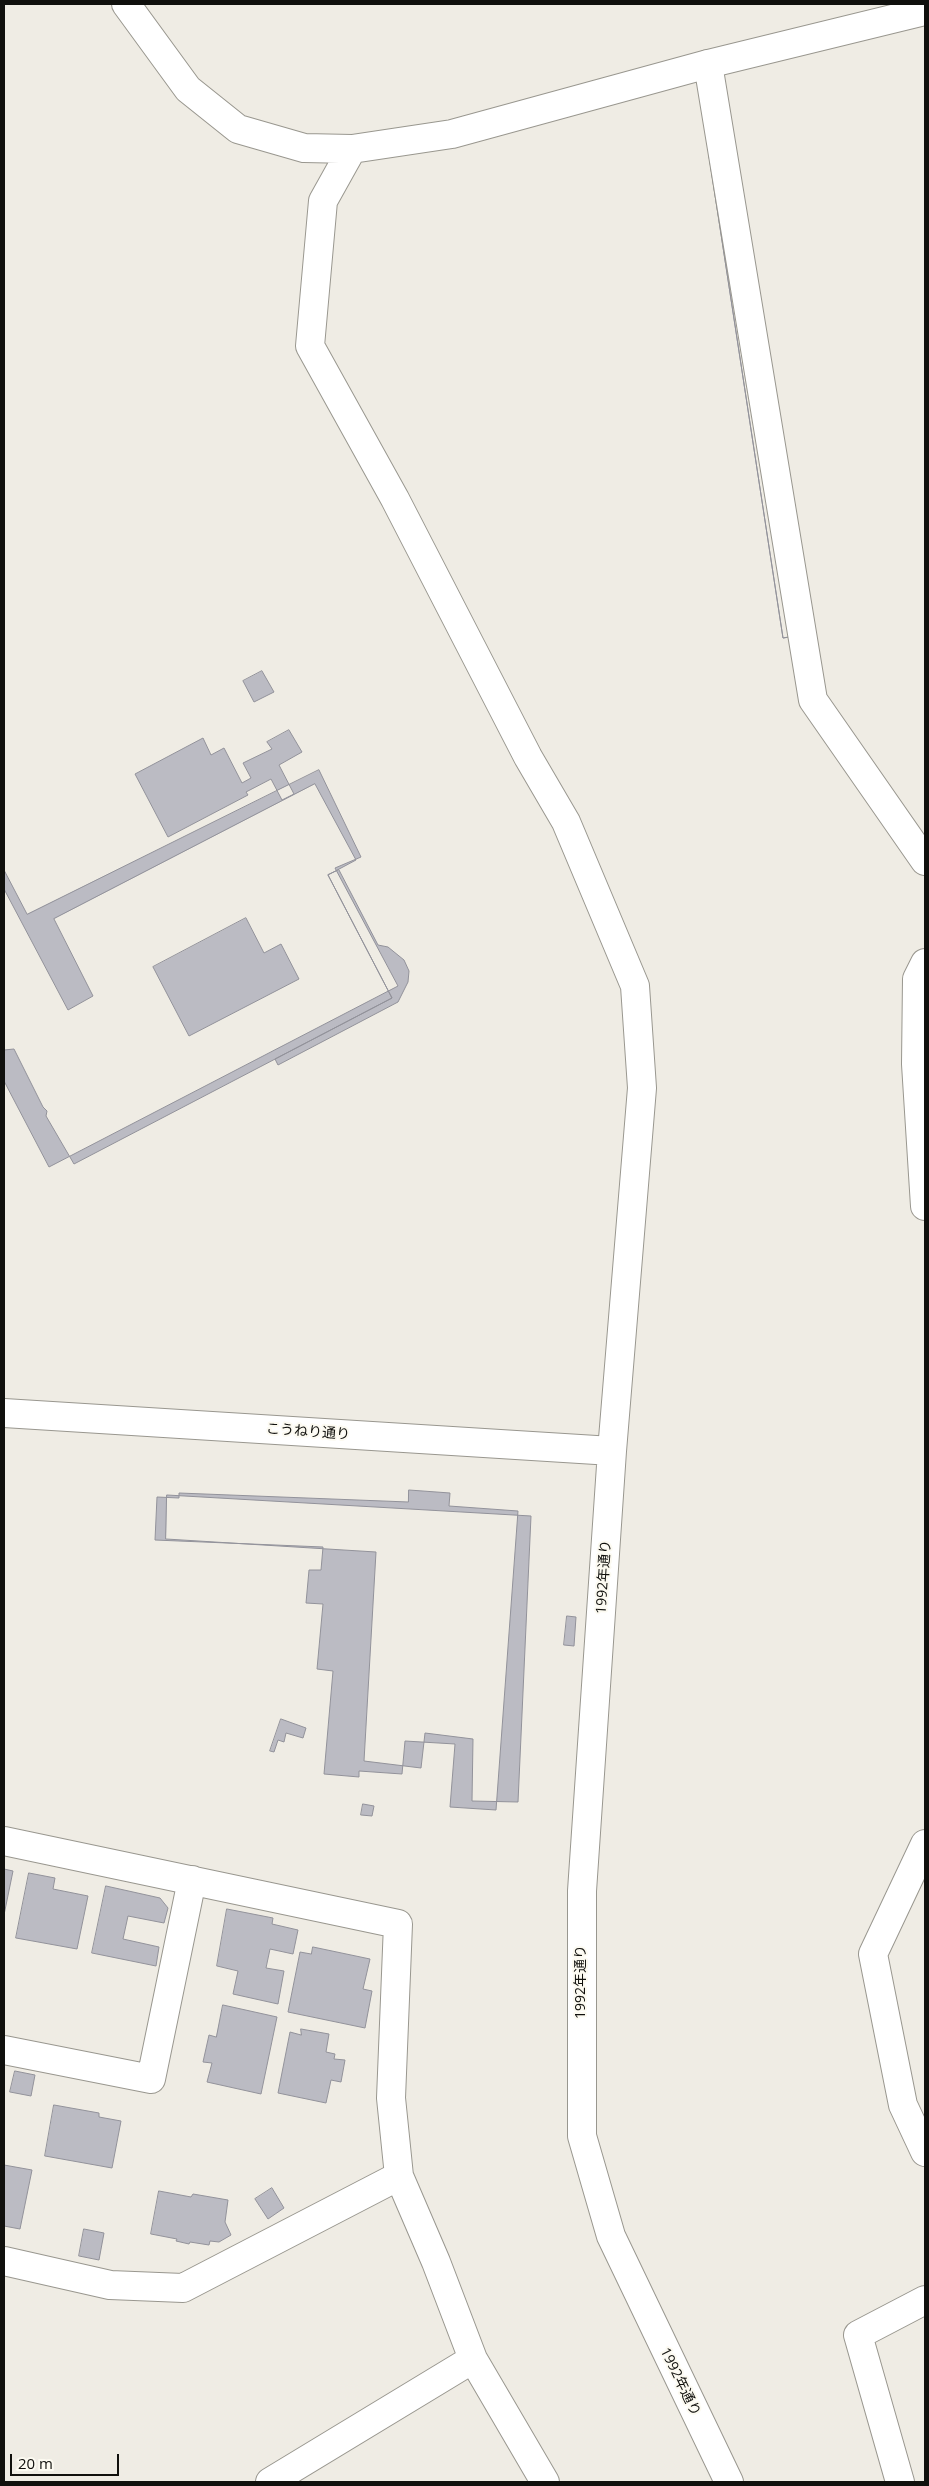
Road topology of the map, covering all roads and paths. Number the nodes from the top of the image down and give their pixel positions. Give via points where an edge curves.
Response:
1 (126, 4) edge
2 (925, 11) edge
3 (708, 64) junction
4 (352, 149) junction
5 (925, 861) edge
6 (925, 964) edge
7 (925, 1206) edge
8 (4, 1413) edge
9 (612, 1451) junction
10 (4, 1841) edge
11 (925, 1844) edge
12 (192, 1880) junction
13 (4, 2050) edge
14 (925, 2152) edge
15 (399, 2176) junction
16 (4, 2261) edge
17 (925, 2300) edge
18 (473, 2360) junction
19 (270, 2482) edge
20 (545, 2482) edge
21 (729, 2482) edge
22 (900, 2482) edge

1 - 4 street via 188,89 238,129 304,148
2 - 3 street
3 - 4 street via 452,134
3 - 5 street via 814,700
4 - 9 street, 1992年通り via 323,202 310,346 395,499 528,757 566,822 635,986 642,1088
6 - 7 street via 916,979 916,1054
8 - 9 street, こうねり通り
9 - 21 street, 1992年通り via 582,1891 582,2136 611,2236
10 - 12 street
11 - 14 street via 873,1954 903,2105
12 - 13 street via 151,2080
12 - 15 street via 398,1924 391,2098
15 - 16 street via 184,2288 110,2284
15 - 18 street
17 - 22 street via 858,2335
18 - 19 street
18 - 20 street

